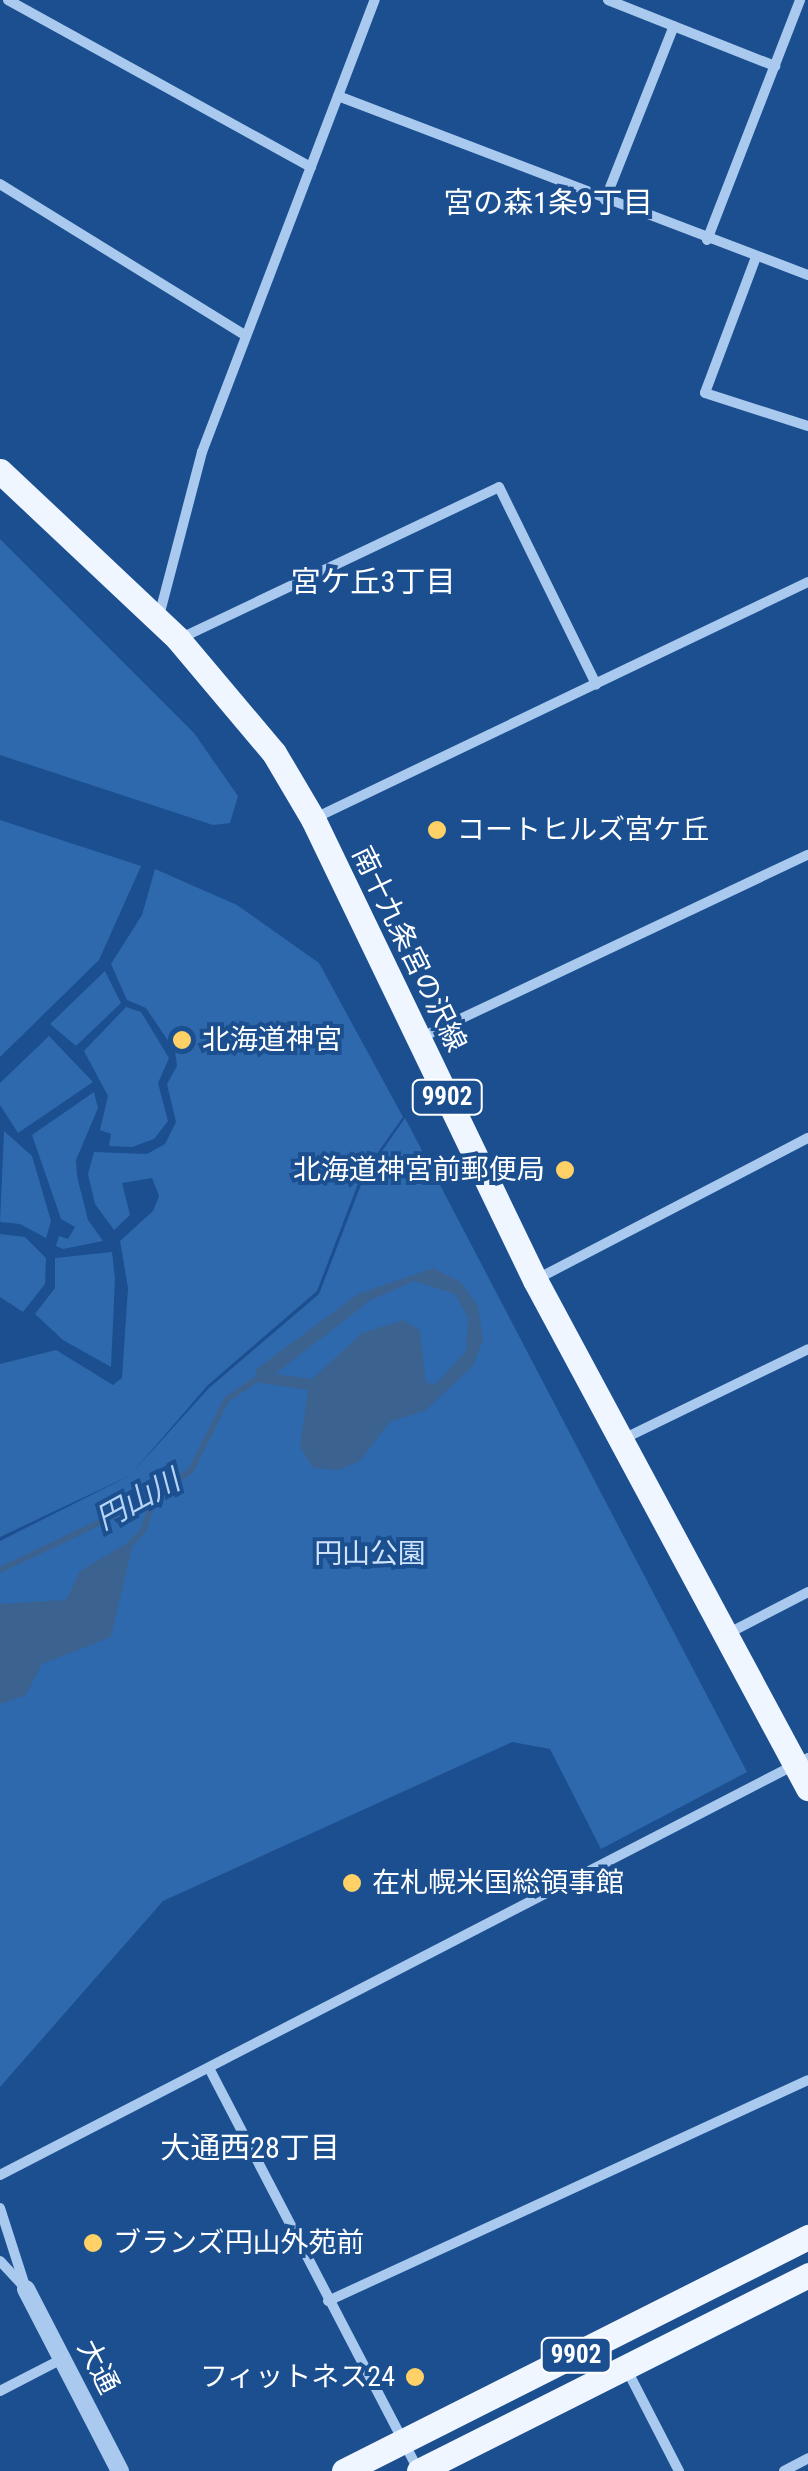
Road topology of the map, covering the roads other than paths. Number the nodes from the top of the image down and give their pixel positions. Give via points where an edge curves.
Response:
1 (8, 0) edge
2 (374, 0) edge
3 (608, 0) edge
4 (800, 0) edge
5 (674, 26) junction
6 (775, 66) junction
7 (338, 96) junction
8 (311, 167) junction
9 (0, 184) edge
10 (605, 200) junction
11 (707, 240) junction
12 (756, 257) junction
13 (808, 274) edge
14 (246, 336) junction
15 (808, 426) edge
16 (0, 470) edge
17 (808, 582) edge
18 (158, 620) junction
19 (178, 639) junction
20 (596, 684) junction
21 (314, 819) junction
22 (808, 855) edge
23 (419, 1038) junction
24 (808, 1138) edge
25 (536, 1280) junction
26 (808, 1349) edge
27 (621, 1440) junction
28 (808, 1592) edge
29 (726, 1635) junction
30 (804, 1770) edge
31 (209, 2068) junction
32 (808, 2080) edge
33 (0, 2175) edge
34 (0, 2208) edge
35 (808, 2238) edge
36 (0, 2261) edge
37 (808, 2275) edge
38 (26, 2289) junction
39 (328, 2301) junction
40 (62, 2359) junction
41 (625, 2366) junction
42 (0, 2391) edge
43 (403, 2441) junction
44 (808, 2458) edge
45 (120, 2471) edge
46 (344, 2471) edge
47 (419, 2471) edge
48 (679, 2471) edge
49 (784, 2471) edge

1 - 8 street
2 - 7 street
3 - 5 street
4 - 6 street
5 - 6 street
5 - 10 street
6 - 11 street
7 - 8 street
7 - 10 street
8 - 14 street
9 - 14 street
10 - 11 street
11 - 12 street
12 - 13 street
12 - 15 street via 706,392
14 - 18 street via 202,452
16 - 18 main road, 南十九条宮の沢線 / 9902
17 - 20 street
18 - 19 main road, 南十九条宮の沢線 / 9902
19 - 20 street via 498,487
19 - 21 main road, 南十九条宮の沢線 / 9902 via 253,725
20 - 21 street
21 - 23 main road, 南十九条宮の沢線 / 9902
22 - 23 street
23 - 25 main road, 南十九条宮の沢線 / 9902
24 - 25 street
25 - 27 main road, 南十九条宮の沢線 / 9902
26 - 27 street
27 - 29 main road, 南十九条宮の沢線 / 9902
28 - 29 street
29 - 30 main road, 南十九条宮の沢線 / 9902
30 - 31 street
31 - 33 street
31 - 39 street
32 - 39 street
34 - 38 street
35 - 43 main road, 9902
36 - 38 street
37 - 41 main road, 9902
38 - 40 street, 大通
39 - 43 street
40 - 42 street
40 - 45 street, 大通
41 - 47 main road, 9902
41 - 48 street
43 - 46 main road, 9902
43 - 47 street
44 - 49 street

